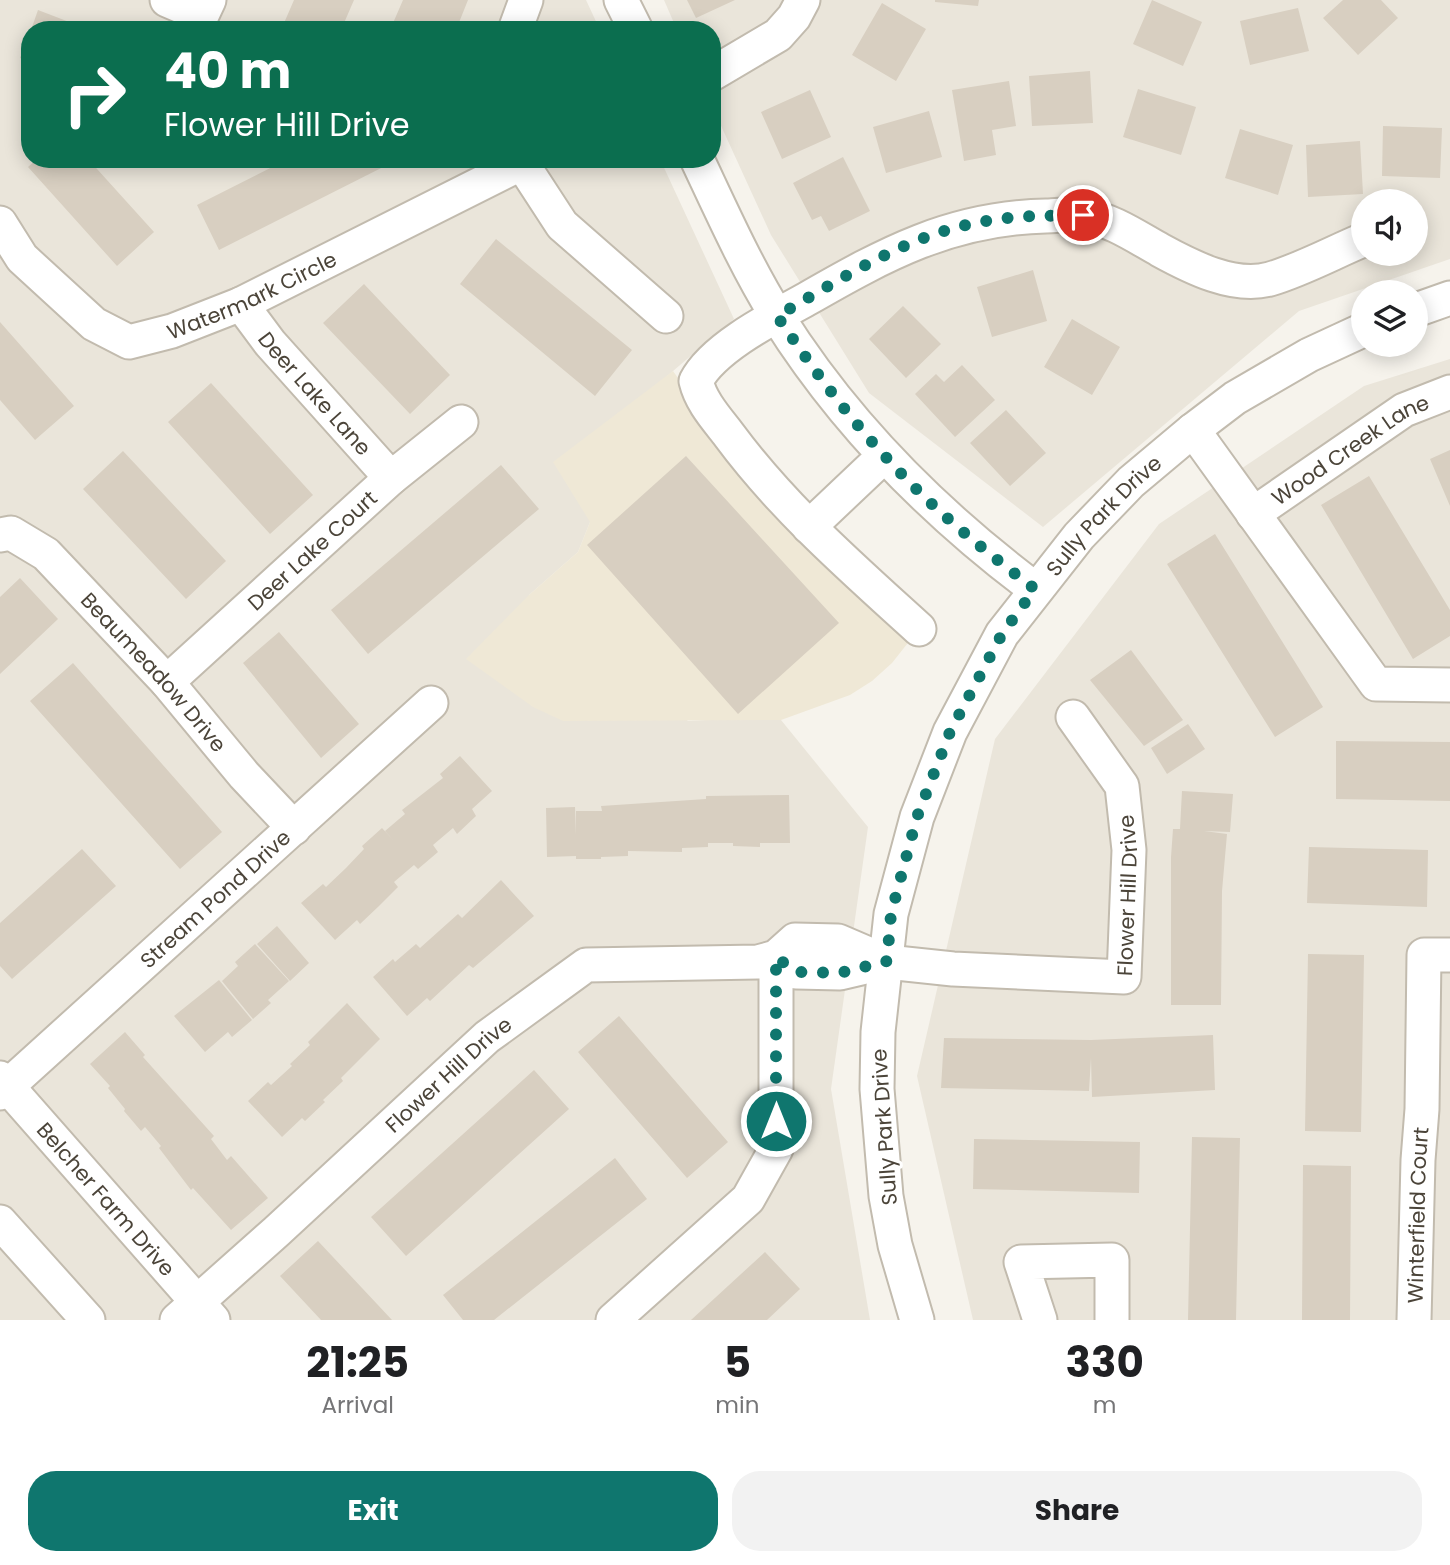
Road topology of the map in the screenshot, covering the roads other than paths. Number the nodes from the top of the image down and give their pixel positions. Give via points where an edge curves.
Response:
1 (167, 0) edge
2 (209, 0) edge
3 (526, 0) edge
4 (621, 0) edge
5 (803, 0) edge
6 (518, 21) edge
7 (632, 21) edge
8 (721, 69) edge
9 (509, 168) edge
10 (527, 168) edge
11 (701, 168) edge
12 (0, 223) edge
13 (1351, 245) edge
14 (1450, 298) edge
15 (241, 304) junction
16 (1428, 306) edge
17 (666, 316) dead end
18 (777, 316) junction
19 (1351, 336) edge
20 (1450, 392) edge
21 (461, 422) dead end
22 (1193, 430) junction
23 (884, 456) junction
24 (391, 478) junction
25 (1253, 514) junction
26 (809, 527) junction
27 (0, 535) edge
28 (1035, 589) junction
29 (919, 629) dead end
30 (167, 682) junction
31 (1450, 685) edge
32 (430, 704) dead end
33 (1073, 717) dead end
34 (294, 828) junction
35 (1450, 955) edge
36 (776, 957) junction
37 (887, 961) junction
38 (2, 1086) edge
39 (1436, 1109) edge
40 (0, 1222) edge
41 (196, 1314) edge
42 (88, 1320) edge
43 (613, 1320) edge
44 (917, 1320) edge
45 (1040, 1320) edge
46 (1112, 1320) edge
47 (1414, 1320) edge

1 - 2 street via 202,15
3 - 6 street
4 - 7 street
5 - 8 street via 778,35
9 - 15 street, Watermark Circle
10 - 17 street via 562,225
11 - 18 street
12 - 15 street, Watermark Circle via 32,268 94,324 129,342
13 - 18 street via 1269,279 1238,280 1161,250 1129,230 1083,215 1020,216 941,232 894,251
14 - 16 street
15 - 24 street, Deer Lake Lane
18 - 23 street
18 - 26 street via 722,351 696,381 705,403 747,460
19 - 22 street, Sully Park Drive via 1235,398
20 - 25 street, Wood Creek Lane via 1404,410
21 - 24 street, Deer Lake Court
22 - 25 street, Wood Creek Lane
22 - 28 street, Sully Park Drive via 1131,482
23 - 26 street
23 - 28 street via 936,507
24 - 30 street, Deer Lake Court
25 - 31 street, Wood Creek Lane via 1376,684
26 - 29 street
27 - 30 street, Beaumeadow Drive via 11,533 46,554
28 - 37 street, Sully Park Drive via 1002,634 950,732 917,817 891,914
30 - 34 street, Beaumeadow Drive
32 - 34 street, Stream Pond Drive
33 - 37 street, Flower Hill Drive via 1122,786 1129,850 1124,976 953,969
34 - 38 street, Stream Pond Drive
35 - 39 street, Winterfield Court via 1424,955
36 - 37 street, Flower Hill Drive via 795,940 838,942
36 - 41 street, Flower Hill Drive via 586,965 487,1037 276,1232
36 - 43 street via 776,1149 748,1199
37 - 44 street, Sully Park Drive via 877,1089 886,1196
38 - 41 street, Belcher Farm Drive
39 - 47 street, Winterfield Court via 1418,1160
40 - 42 street
45 - 46 street via 1021,1262 1112,1260

